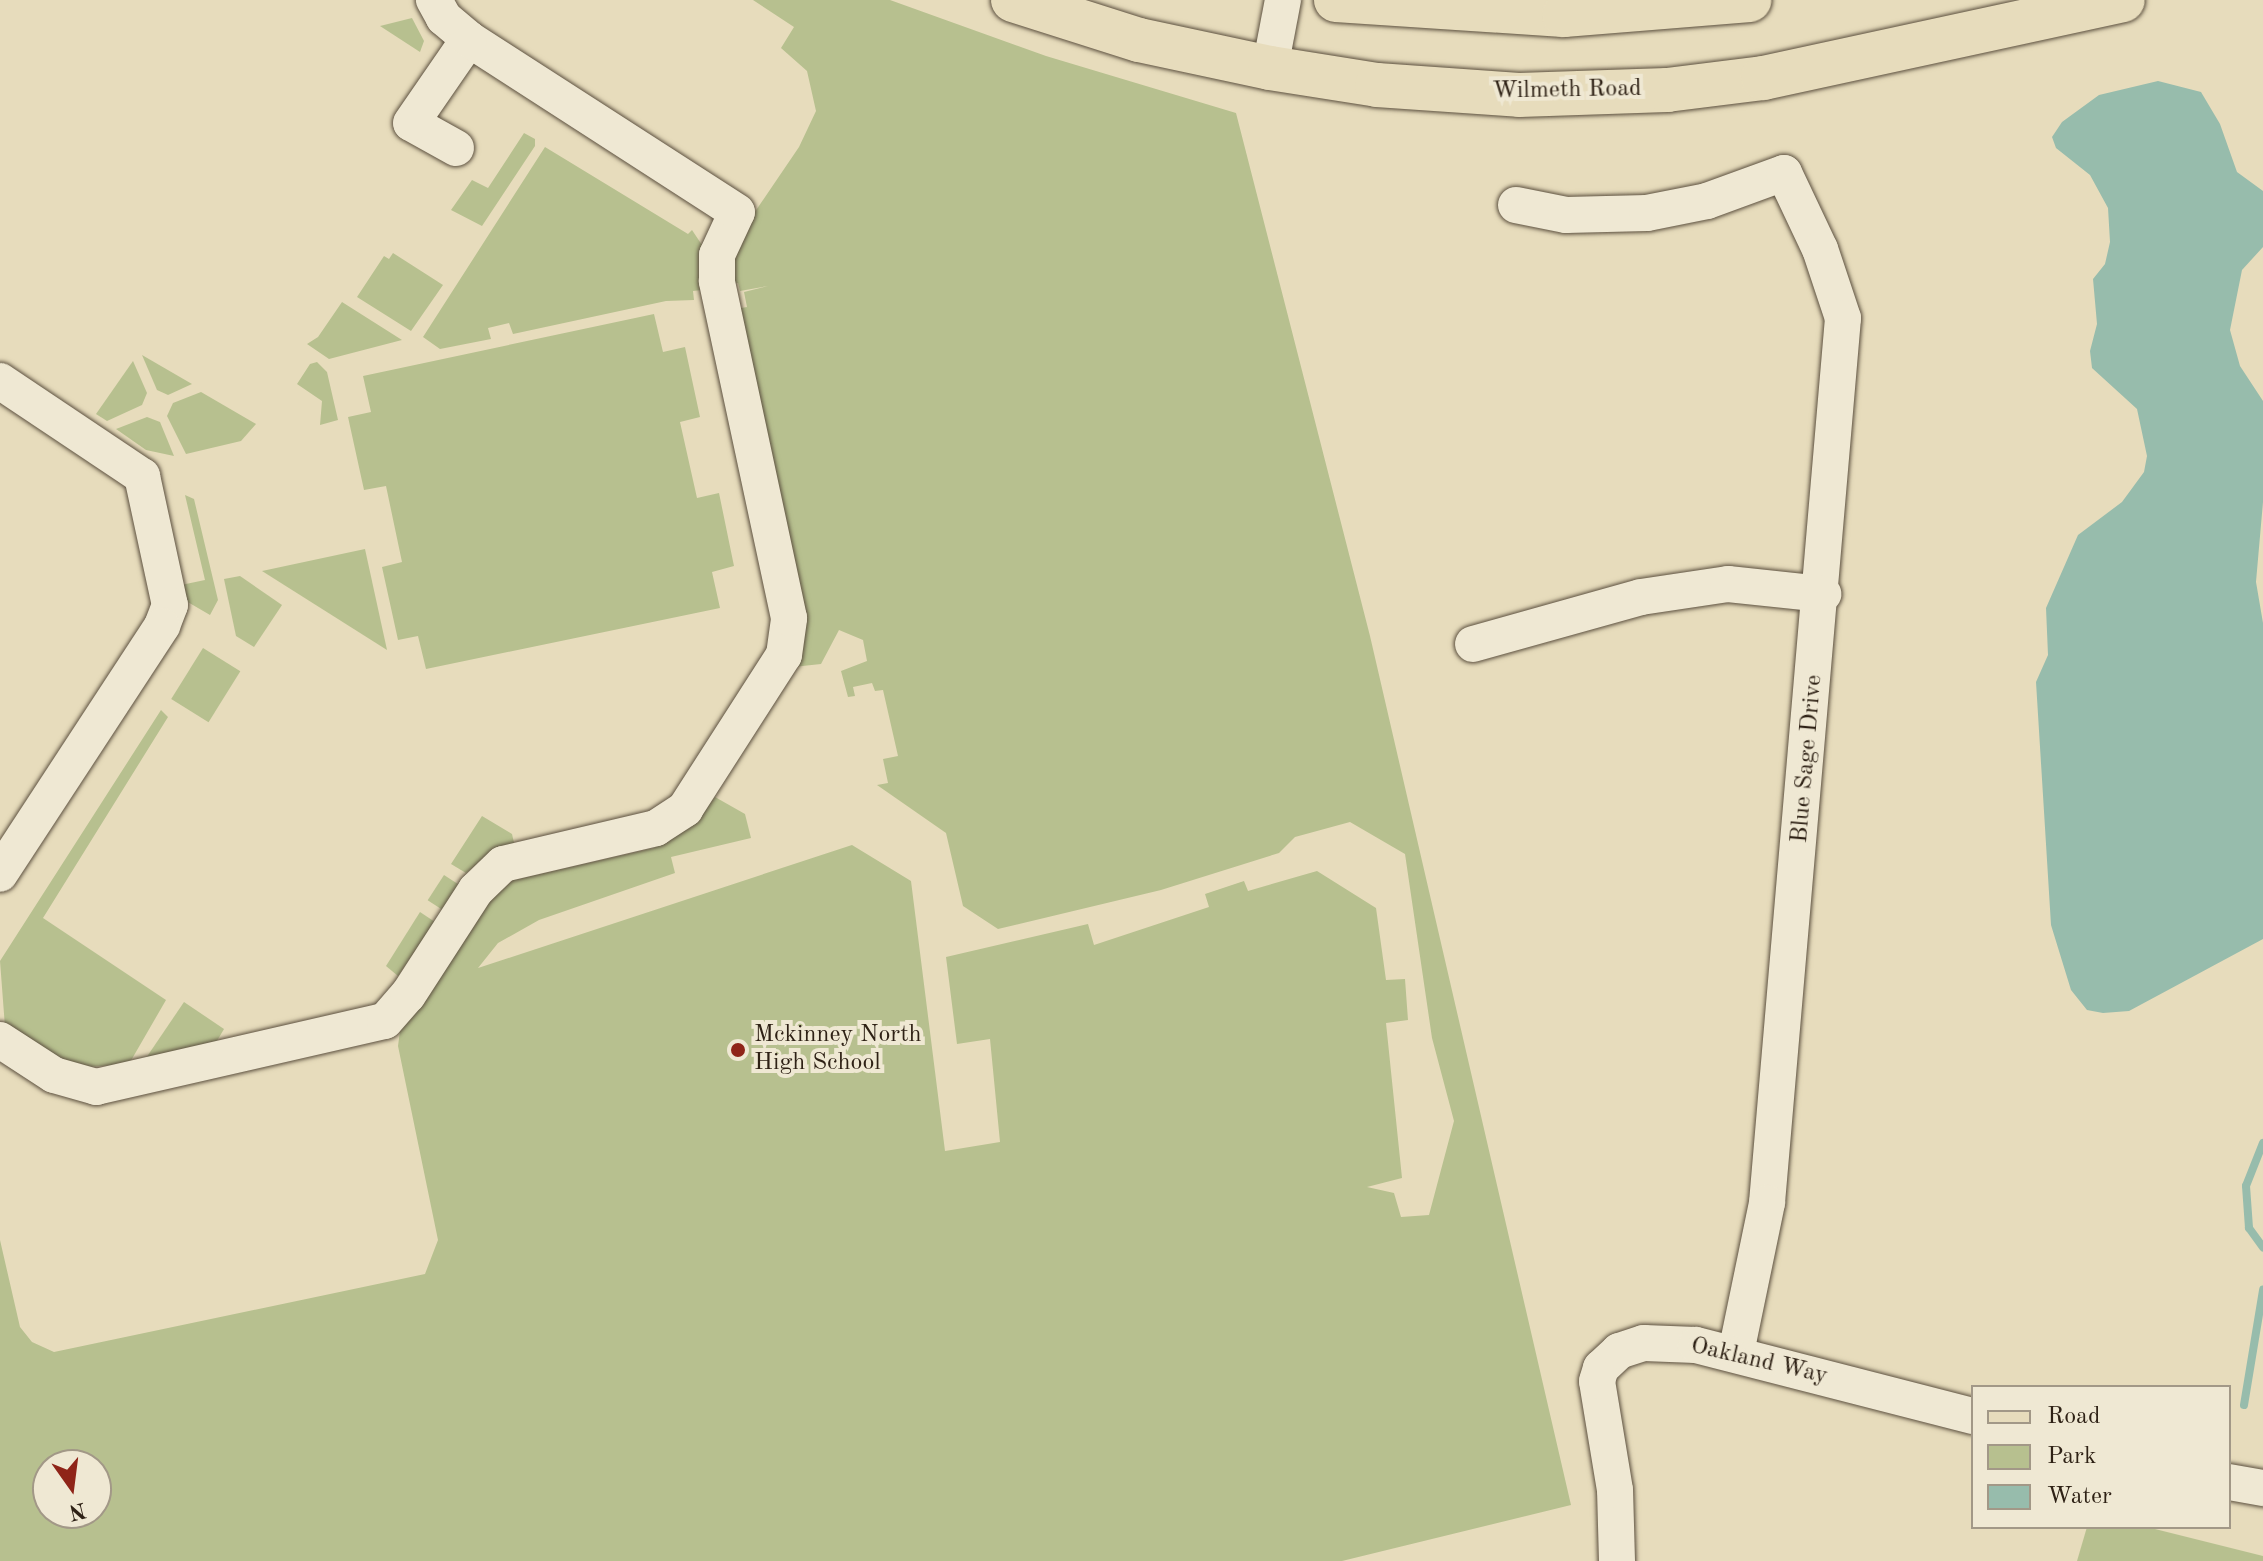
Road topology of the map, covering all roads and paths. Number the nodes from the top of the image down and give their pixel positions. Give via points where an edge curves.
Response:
1 (434, 0) edge
2 (1013, 0) edge
3 (1283, 0) edge
4 (1336, 0) edge
5 (1749, 0) edge
6 (2123, 0) edge
7 (469, 39) junction
8 (1270, 68) junction
9 (456, 148) dead end
10 (1516, 205) dead end
11 (0, 381) edge
12 (1823, 594) junction
13 (1473, 644) dead end
14 (0, 874) edge
15 (0, 1040) edge
16 (1736, 1353) junction
17 (1971, 1415) edge
18 (2231, 1482) edge
19 (2263, 1488) edge
20 (1617, 1561) edge

1 - 7 street via 444,18
2 - 8 main road, Wilmeth Road via 1139,40
3 - 8 street
4 - 5 main road via 1564,15
6 - 8 main road, Wilmeth Road via 1815,69 1667,90 1519,95 1377,85
7 - 9 street via 411,123
7 - 15 street via 737,212 717,255 717,281 789,618 779,667 709,779 673,820 503,864 476,890 408,995 385,1021 96,1087 54,1075
10 - 12 street, Blue Sage Drive via 1566,215 1647,213 1707,201 1784,173 1820,249 1843,318
11 - 14 street via 142,476 170,605 162,626
12 - 13 street via 1728,584 1641,597
12 - 16 street, Blue Sage Drive via 1767,1203
16 - 17 street, Oakland Way
16 - 20 street, Oakland Way via 1644,1343 1619,1351 1601,1368 1597,1393 1612,1466
18 - 19 street

